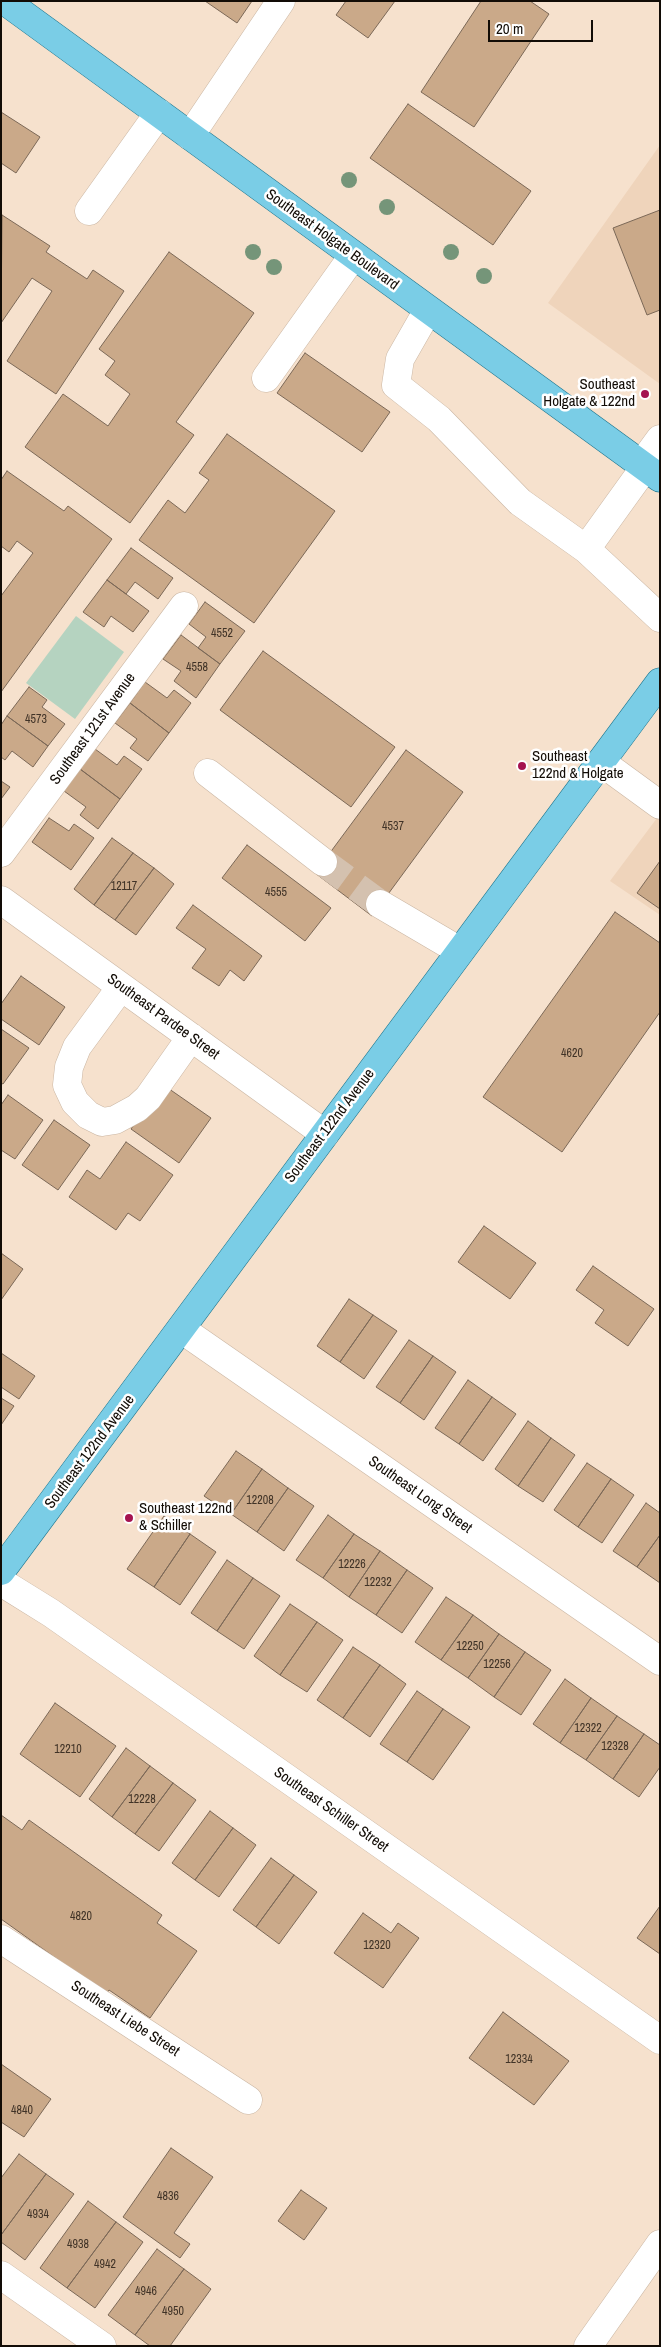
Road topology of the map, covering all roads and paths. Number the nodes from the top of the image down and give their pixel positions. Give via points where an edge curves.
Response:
1 (5, 1) edge
2 (281, 1) edge
3 (159, 113) junction
4 (190, 136) junction
5 (89, 211) dead end
6 (354, 256) junction
7 (428, 310) junction
8 (266, 378) dead end
9 (660, 439) edge
10 (649, 470) edge
11 (586, 549) junction
12 (184, 606) dead end
13 (660, 618) edge
14 (660, 682) edge
15 (600, 762) junction
16 (208, 773) dead end
17 (660, 805) edge
18 (1, 853) edge
19 (323, 862) tunnel mouth
20 (1, 900) edge
21 (380, 904) tunnel mouth
22 (460, 951) junction
23 (121, 987) junction
24 (191, 1038) junction
25 (325, 1134) junction
26 (181, 1329) junction
27 (1, 1571) edge
28 (1, 1582) edge
29 (660, 1661) edge
30 (1, 1939) edge
31 (660, 2040) edge
32 (248, 2100) dead end
33 (660, 2244) edge
34 (1, 2275) edge
35 (102, 2346) edge
36 (588, 2346) edge

1 - 3 main road, Southeast Holgate Boulevard
2 - 4 street
3 - 4 main road, Southeast Holgate Boulevard
3 - 5 street
4 - 6 main road, Southeast Holgate Boulevard
6 - 7 main road, Southeast Holgate Boulevard
6 - 8 street
7 - 10 main road, Southeast Holgate Boulevard
7 - 11 street via 400,359 396,384 439,419 520,502
9 - 10 street
10 - 11 street
11 - 13 street
12 - 18 street, Southeast 121st Avenue
14 - 15 main road, Southeast 122nd Avenue
15 - 17 street
15 - 22 main road, Southeast 122nd Avenue
16 - 19 street
20 - 23 street, Southeast Pardee Street
21 - 22 street
22 - 25 main road, Southeast 122nd Avenue
23 - 24 street, Southeast Pardee Street
23 - 24 street via 77,1047 69,1067 67,1085 75,1102 88,1115 102,1122 115,1120 137,1108 148,1098
24 - 25 street, Southeast Pardee Street
25 - 26 main road, Southeast 122nd Avenue
26 - 27 main road, Southeast 122nd Avenue
26 - 29 street, Southeast Long Street
28 - 31 street, Southeast Schiller Street via 67,1624
30 - 32 street, Southeast Liebe Street
33 - 36 street
34 - 35 street

